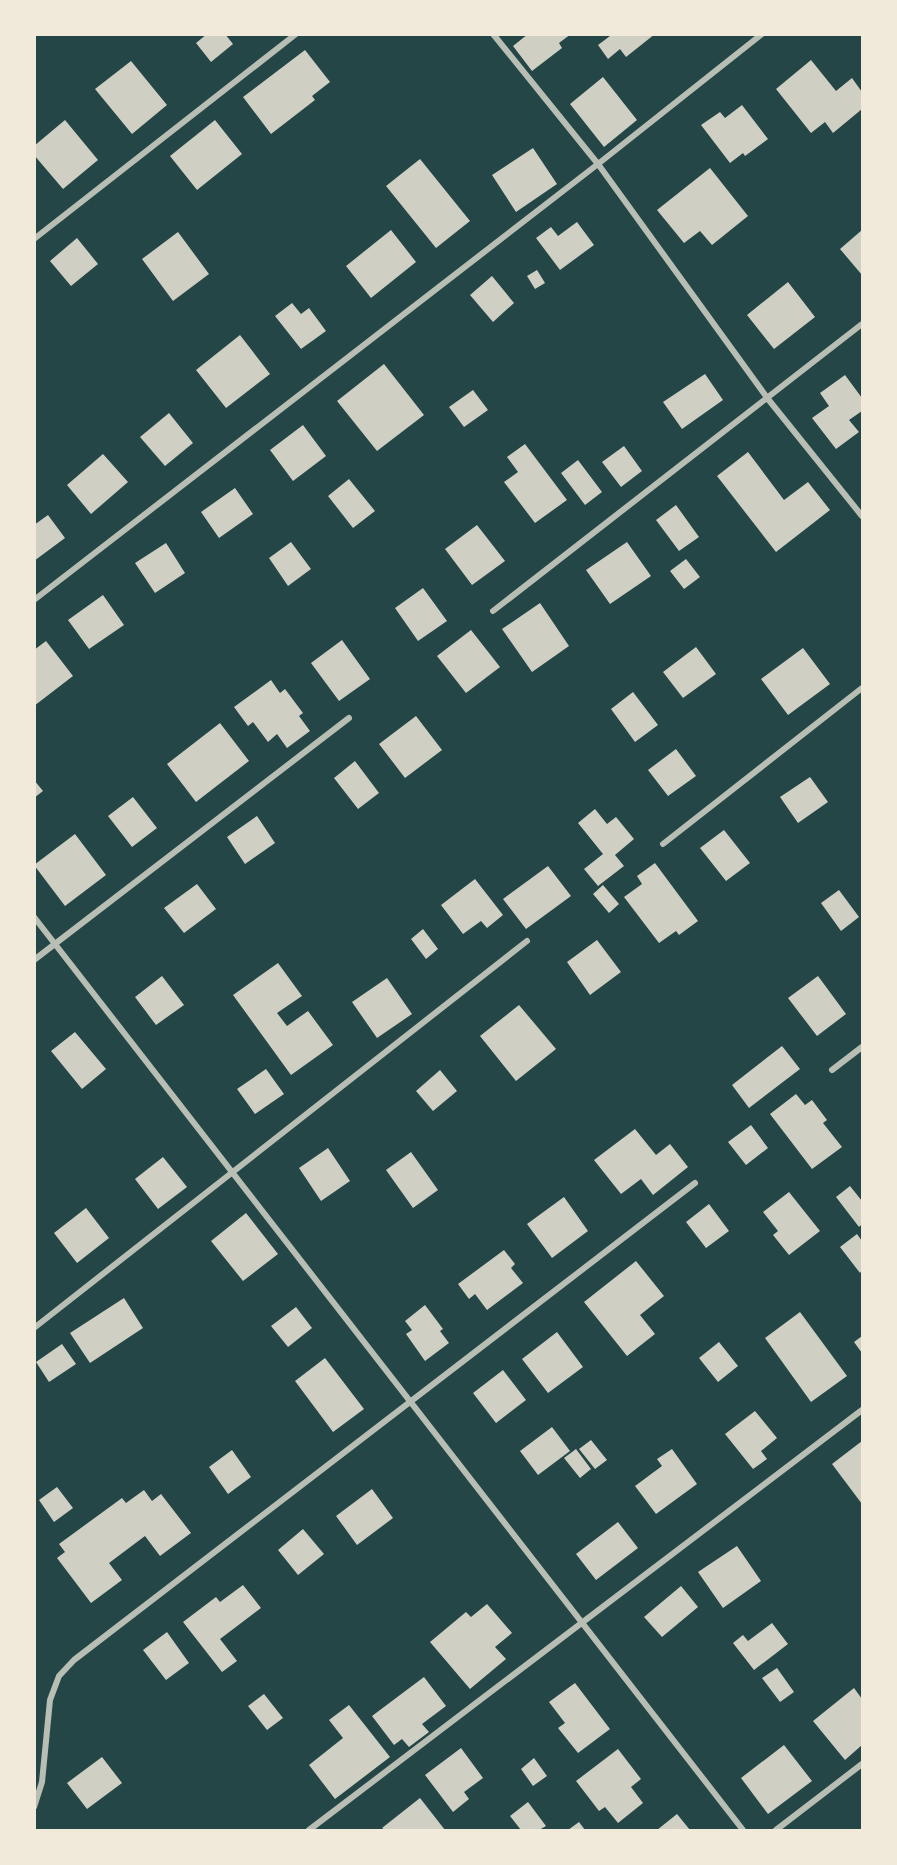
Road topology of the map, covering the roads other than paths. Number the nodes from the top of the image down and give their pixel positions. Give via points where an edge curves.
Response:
1 (296, 34) edge
2 (494, 34) edge
3 (762, 34) edge
4 (598, 164) junction
5 (34, 239) edge
6 (862, 324) edge
7 (768, 399) junction
8 (862, 516) edge
9 (34, 600) edge
10 (493, 611) dead end
11 (862, 688) edge
12 (349, 718) dead end
13 (663, 844) dead end
14 (34, 917) edge
15 (527, 941) dead end
16 (55, 944) junction
17 (34, 960) edge
18 (862, 1047) edge
19 (832, 1070) dead end
20 (233, 1172) junction
21 (696, 1183) dead end
22 (34, 1328) edge
23 (408, 1402) junction
24 (862, 1410) edge
25 (582, 1624) junction
26 (862, 1764) edge
27 (34, 1807) edge
28 (309, 1830) edge
29 (743, 1830) edge
30 (776, 1830) edge

1 - 5 street
2 - 4 street
3 - 4 street
4 - 7 street
4 - 9 street
6 - 7 street
7 - 8 street
7 - 10 street
11 - 13 street
12 - 16 street
14 - 16 street
15 - 20 street
16 - 17 street
16 - 20 street
18 - 19 street
20 - 22 street
20 - 23 street
21 - 23 street
23 - 25 street
23 - 27 street via 74,1660 59,1676 50,1700 42,1782
24 - 25 street
25 - 28 street
25 - 29 street
26 - 30 street

